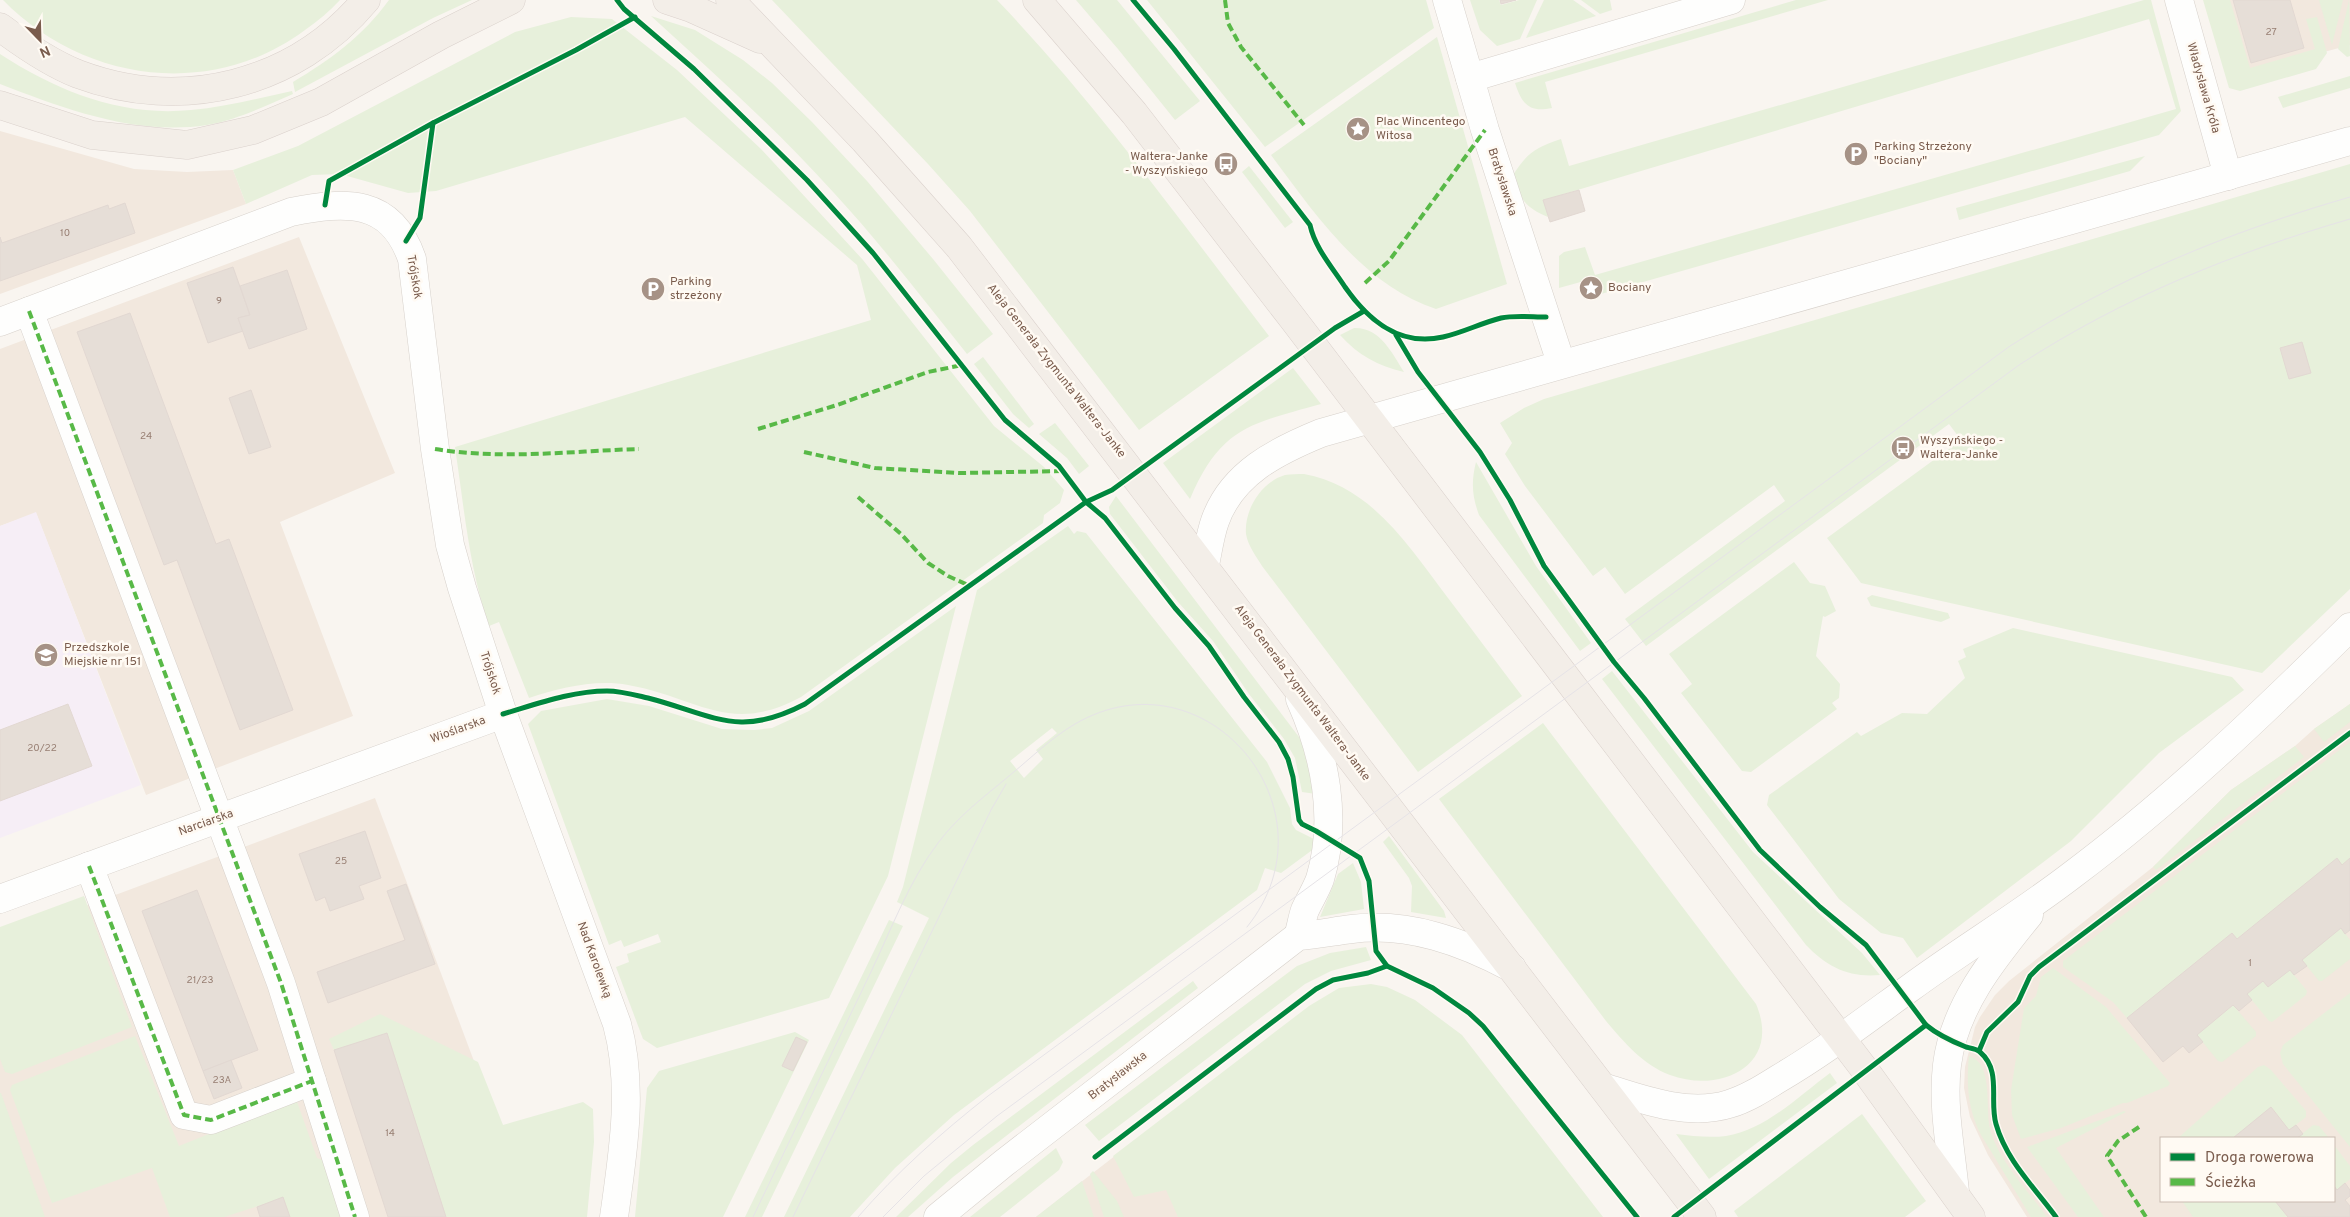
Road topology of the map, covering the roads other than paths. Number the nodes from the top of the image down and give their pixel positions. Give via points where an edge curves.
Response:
1 (366, 0) edge
2 (512, 0) edge
3 (667, 0) edge
4 (730, 0) edge
5 (1037, 0) edge
6 (1447, 0) edge
7 (1731, 0) edge
8 (2179, 0) edge
9 (0, 27) edge
10 (771, 44) junction
11 (1470, 78) junction
12 (0, 105) edge
13 (2350, 141) edge
14 (2228, 176) junction
15 (29, 311) junction
16 (0, 322) edge
17 (1561, 363) junction
18 (1367, 418) junction
19 (1205, 565) junction
20 (2350, 627) edge
21 (1291, 679) junction
22 (504, 714) junction
23 (412, 747) joint
24 (220, 818) junction
25 (89, 866) junction
26 (2046, 895) junction
27 (0, 899) edge
28 (1298, 936) junction
29 (1512, 968) junction
30 (1840, 1038) junction
31 (312, 1081) junction
32 (1603, 1087) junction
33 (1955, 1192) junction
34 (355, 1217) edge
35 (614, 1217) edge
36 (938, 1217) edge
37 (1702, 1217) edge
38 (1971, 1217) edge

1 - 9 main road via 323,41 285,65 253,80 181,92 114,84 77,73 30,49
2 - 12 main road via 440,35 321,102 254,130 187,145 92,135
3 - 10 main road
4 - 10 main road, Aleja Generała Zygmunta Waltera-Janke
5 - 18 main road via 1134,113
6 - 11 street, Bratysławska
7 - 11 street
8 - 14 street, Władysława Króla
10 - 19 main road, Aleja Generała Zygmunta Waltera-Janke via 864,140 959,247
11 - 17 street, Bratysławska
13 - 14 street
14 - 17 street
15 - 16 street, Trójskok
15 - 22 street, Trójskok via 292,212 325,205 356,206 376,212 393,223 406,241 412,259 434,449 450,545
15 - 24 street
17 - 18 street
18 - 19 street via 1291,445 1246,475 1227,497 1215,520
18 - 30 main road
19 - 21 main road, Aleja Generała Zygmunta Waltera-Janke
20 - 26 street via 2272,704 2184,783
21 - 28 street via 1316,739 1328,808 1324,861
21 - 29 main road, Aleja Generała Zygmunta Waltera-Janke
22 - 23 street, Wioślarska
22 - 35 street, Nad Karolewką via 623,1046 626,1092
23 - 24 street, Narciarska
24 - 25 street, Narciarska
24 - 31 street via 281,983
25 - 27 street, Narciarska
25 - 31 street via 184,1115 211,1120
26 - 30 street via 1981,937
26 - 33 street via 2004,944 1980,980 1954,1033 1946,1090
28 - 29 street via 1352,929 1409,930 1461,944
28 - 36 street, Bratysławska
29 - 32 main road, Aleja Generała Zygmunta Waltera-Janke
30 - 32 street via 1770,1084 1727,1105 1701,1108 1673,1106
30 - 33 main road
31 - 34 street
32 - 37 main road, Aleja Generała Zygmunta Waltera-Janke
33 - 38 main road

